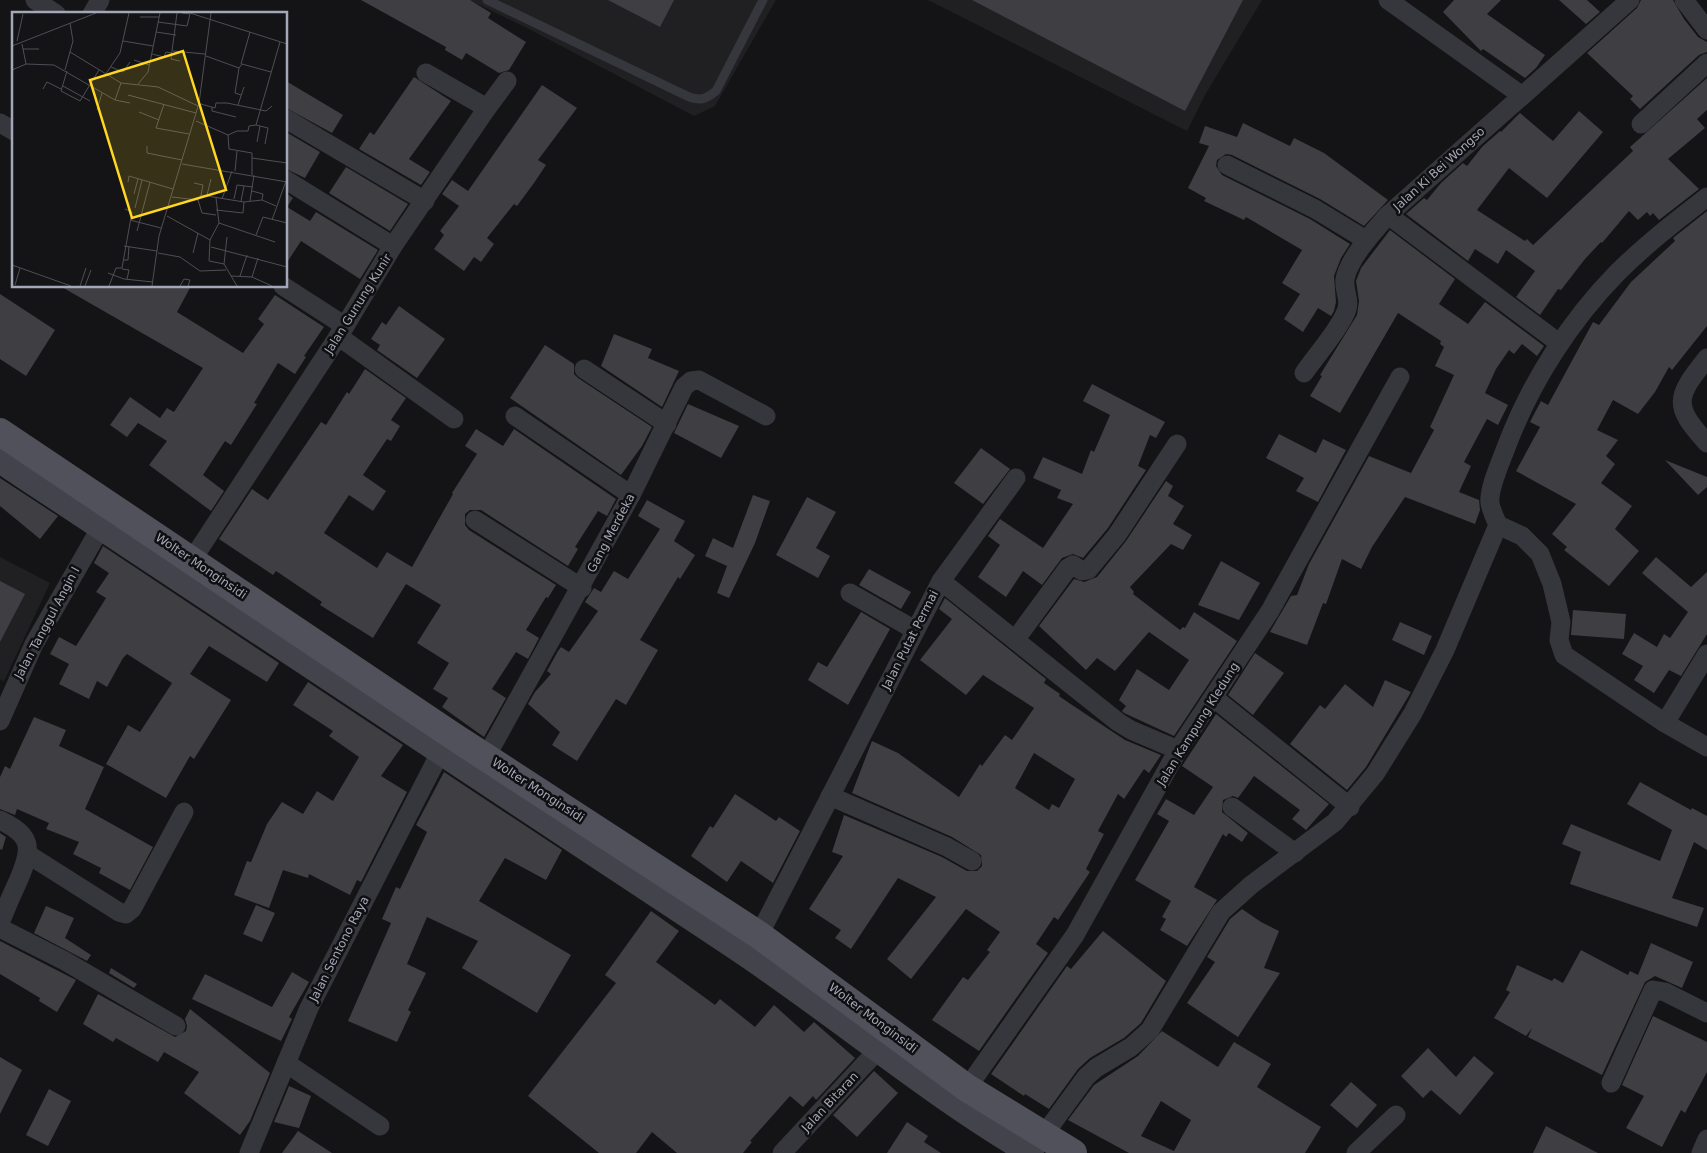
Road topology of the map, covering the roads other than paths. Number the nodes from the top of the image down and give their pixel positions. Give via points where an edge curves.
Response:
1 (35, 0) edge
2 (100, 0) edge
3 (487, 0) edge
4 (763, 0) edge
5 (1388, 0) edge
6 (1630, 0) edge
7 (1684, 0) edge
8 (53, 12) edge
9 (93, 12) edge
10 (1707, 30) edge
11 (1707, 63) edge
12 (426, 73) dead end
13 (506, 81) dead end
14 (1521, 95) junction
15 (487, 108) junction
16 (288, 120) edge
17 (0, 123) edge
18 (1642, 124) dead end
19 (12, 130) edge
20 (1227, 165) dead end
21 (288, 181) edge
22 (1707, 197) edge
23 (425, 201) junction
24 (1388, 215) junction
25 (1366, 240) junction
26 (393, 246) junction
27 (286, 288) edge
28 (342, 331) junction
29 (1559, 343) junction
30 (1707, 358) edge
31 (584, 369) dead end
32 (1304, 373) dead end
33 (1400, 377) dead end
34 (514, 416) dead end
35 (766, 416) dead end
36 (454, 419) dead end
37 (667, 424) junction
38 (0, 432) edge
39 (1707, 442) edge
40 (1177, 444) dead end
41 (0, 460) edge
42 (1016, 478) dead end
43 (631, 495) junction
44 (475, 520) dead end
45 (1498, 525) junction
46 (101, 527) junction
47 (192, 560) junction
48 (941, 581) junction
49 (582, 588) junction
50 (850, 593) dead end
51 (916, 630) junction
52 (1015, 640) junction
53 (1707, 654) edge
54 (1214, 698) junction
55 (0, 722) edge
56 (1665, 723) junction
57 (1707, 746) edge
58 (1178, 750) junction
59 (441, 751) junction
60 (497, 772) junction
61 (830, 796) junction
62 (1232, 807) dead end
63 (1350, 807) junction
64 (184, 812) dead end
65 (0, 820) edge
66 (1295, 853) junction
67 (29, 855) junction
68 (972, 861) dead end
69 (0, 923) edge
70 (0, 928) edge
71 (759, 934) junction
72 (1707, 1013) edge
73 (176, 1026) dead end
74 (878, 1051) junction
75 (286, 1063) junction
76 (1611, 1083) dead end
77 (967, 1088) junction
78 (1396, 1115) dead end
79 (380, 1126) dead end
80 (1707, 1139) edge
81 (1037, 1144) edge
82 (249, 1153) edge
83 (782, 1153) edge
84 (1073, 1153) edge
85 (1356, 1153) edge
86 (1701, 1153) edge

1 - 8 street
2 - 9 street
3 - 4 lane via 701,100 716,90
5 - 14 street
6 - 14 street, Jalan Ki Bei Wongso
7 - 10 street
11 - 18 street
12 - 15 street
13 - 15 street, Jalan Gunung Kunir
14 - 24 street, Jalan Ki Bei Wongso
15 - 23 street, Jalan Gunung Kunir
16 - 23 street
17 - 19 street
20 - 25 street via 1315,209
21 - 26 street
22 - 29 street via 1616,274
23 - 26 street, Jalan Gunung Kunir
24 - 25 street, Jalan Ki Bei Wongso
24 - 29 street
25 - 32 street, Jalan Ki Bei Wongso via 1345,279 1349,301 1344,316
26 - 28 street, Jalan Gunung Kunir
27 - 28 street
28 - 36 street
28 - 47 street, Jalan Gunung Kunir
29 - 45 street via 1515,425 1495,478 1490,502
30 - 39 street via 1686,386 1682,406 1688,422
31 - 37 street
33 - 54 street, Jalan Kampung Kledung via 1270,611
34 - 43 street
35 - 37 street, Gang Merdeka via 699,380 690,380
37 - 43 street, Gang Merdeka
38 - 47 main road, Wolter Monginsidi
40 - 52 street via 1117,535 1085,572 1073,565 1068,568
41 - 46 main road, Wolter Monginsidi
42 - 48 street
43 - 49 street, Gang Merdeka
44 - 49 street
45 - 56 street via 1522,536 1540,554 1552,584 1561,622 1559,640 1564,654
45 - 63 street via 1445,650 1413,713
46 - 55 street, Jalan Tanggul Angin I via 34,644
46 - 59 main road, Wolter Monginsidi
47 - 60 main road, Wolter Monginsidi
48 - 51 street, Jalan Putat Permai
48 - 52 street, Jalan Putat Permai
49 - 60 street, Gang Merdeka
50 - 51 street
51 - 61 street, Jalan Putat Permai
52 - 58 street, Jalan Putat Permai via 1118,722
53 - 56 street
54 - 58 street, Jalan Kampung Kledung
54 - 63 street
56 - 57 street
58 - 77 street, Jalan Kampung Kledung via 1075,935
59 - 60 main road, Wolter Monginsidi
59 - 75 street, Jalan Sentono Raya via 323,979
60 - 71 main road, Wolter Monginsidi
60 - 74 main road, Wolter Monginsidi
61 - 68 street
61 - 71 street, Jalan Putat Permai
62 - 66 street
63 - 66 street
64 - 67 street via 132,909 126,914
65 - 67 street via 14,826 25,838
66 - 81 street via 1221,912 1150,1030 1086,1077
67 - 69 street
70 - 73 street via 65,961
71 - 77 main road, Wolter Monginsidi
72 - 76 street via 1666,992 1653,990
74 - 81 main road, Wolter Monginsidi via 994,1131
74 - 83 street, Jalan Bitaran
75 - 79 street
75 - 82 street, Jalan Sentono Raya
77 - 81 main road, Wolter Monginsidi
78 - 85 street
80 - 86 street
81 - 84 main road, Wolter Monginsidi

